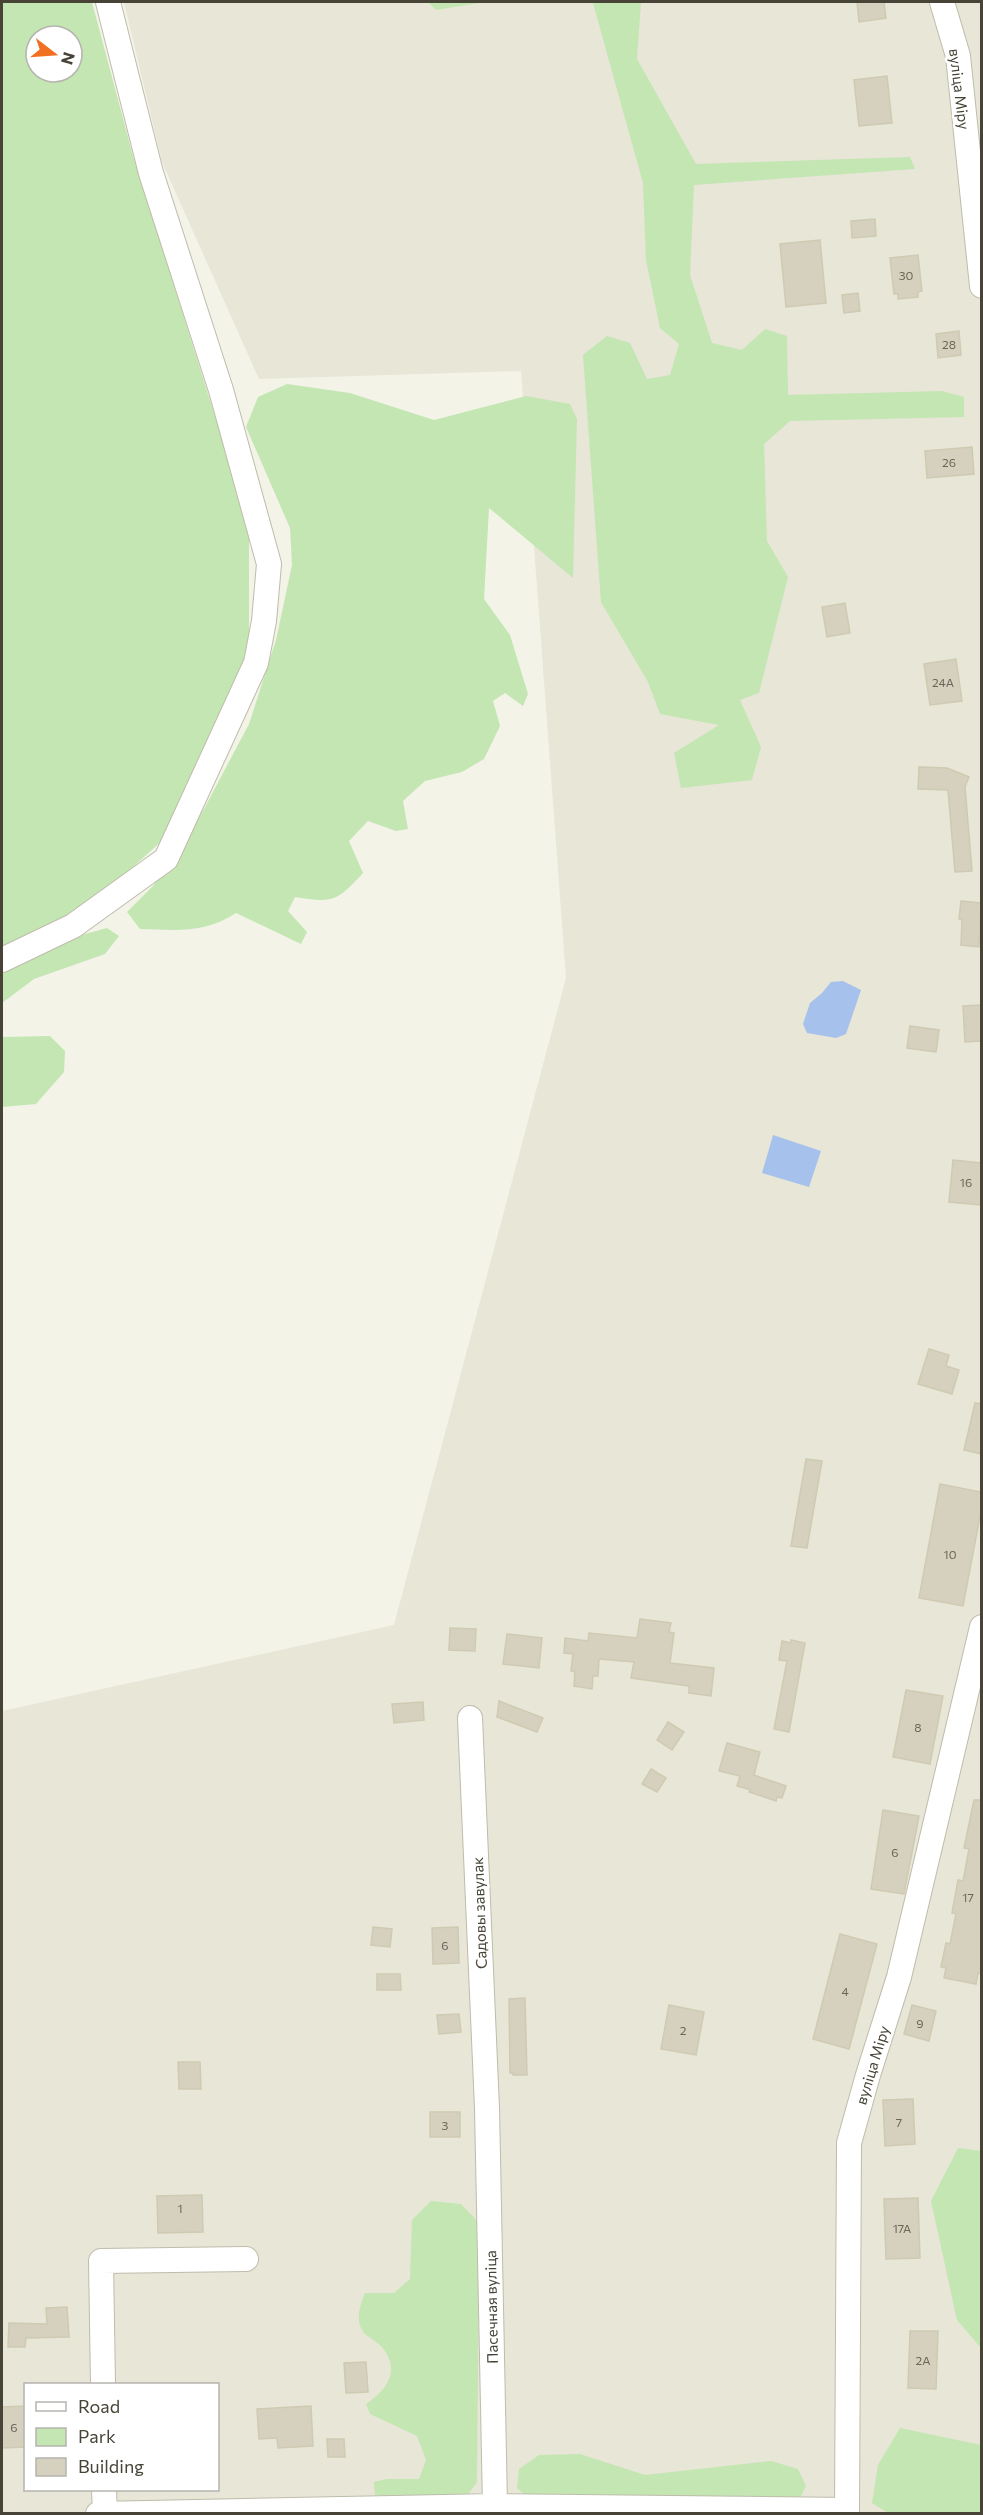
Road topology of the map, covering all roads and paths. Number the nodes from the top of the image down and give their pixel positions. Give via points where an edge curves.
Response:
1 (108, 2) edge
2 (942, 2) edge
3 (981, 286) edge
4 (2, 960) edge
5 (981, 1627) edge
6 (470, 1718) dead end
7 (487, 2108) joint
8 (246, 2259) dead end
9 (103, 2383) edge
10 (104, 2491) edge
11 (495, 2506) junction
12 (847, 2512) edge
13 (105, 2513) edge
14 (98, 2514) edge

1 - 4 street via 151,173 221,390 269,564 264,621 256,663 166,859 73,926
2 - 3 street, вуліца Міру via 958,56
5 - 12 street, вуліца Міру via 904,1956 849,2143
6 - 7 street, Садовы завулак
7 - 11 street, Пасечная вуліца
8 - 9 street via 101,2261
10 - 13 street
11 - 12 street
11 - 13 street
13 - 14 street

